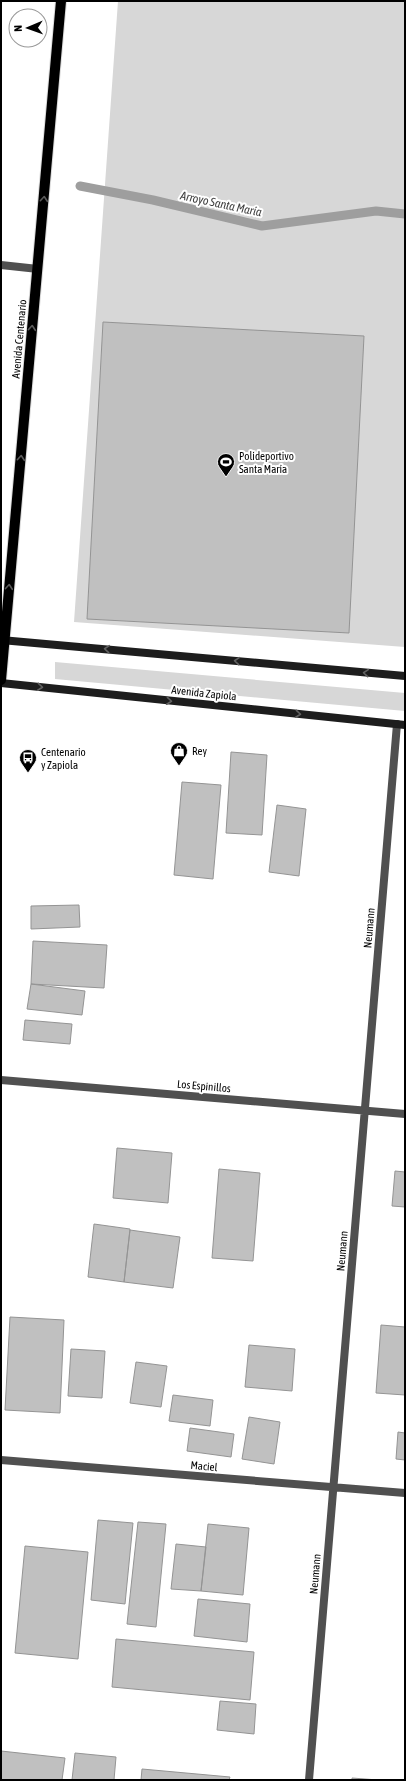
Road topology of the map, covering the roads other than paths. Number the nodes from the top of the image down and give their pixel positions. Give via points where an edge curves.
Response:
1 (61, 1) edge
2 (1, 265) edge
3 (38, 269) junction
4 (3, 640) edge
5 (405, 676) edge
6 (1, 680) edge
7 (1, 683) edge
8 (401, 725) edge
9 (1, 1080) edge
10 (365, 1111) junction
11 (405, 1114) edge
12 (1, 1460) edge
13 (334, 1487) junction
14 (405, 1493) edge
15 (310, 1780) edge

3 -> 1 main road, Avenida Centenario
2 - 3 street
4 -> 3 main road, Avenida Centenario
5 -> 4 main road
4 - 6 main road, Avenida Centenario
7 -> 8 main road, Avenida Zapiola
8 - 10 street, Neumann
9 - 10 street, Los Espinillos
10 - 11 street, Los Espinillos
10 - 13 street, Neumann
12 - 13 street, Maciel
13 - 14 street, Maciel
13 - 15 street, Neumann

